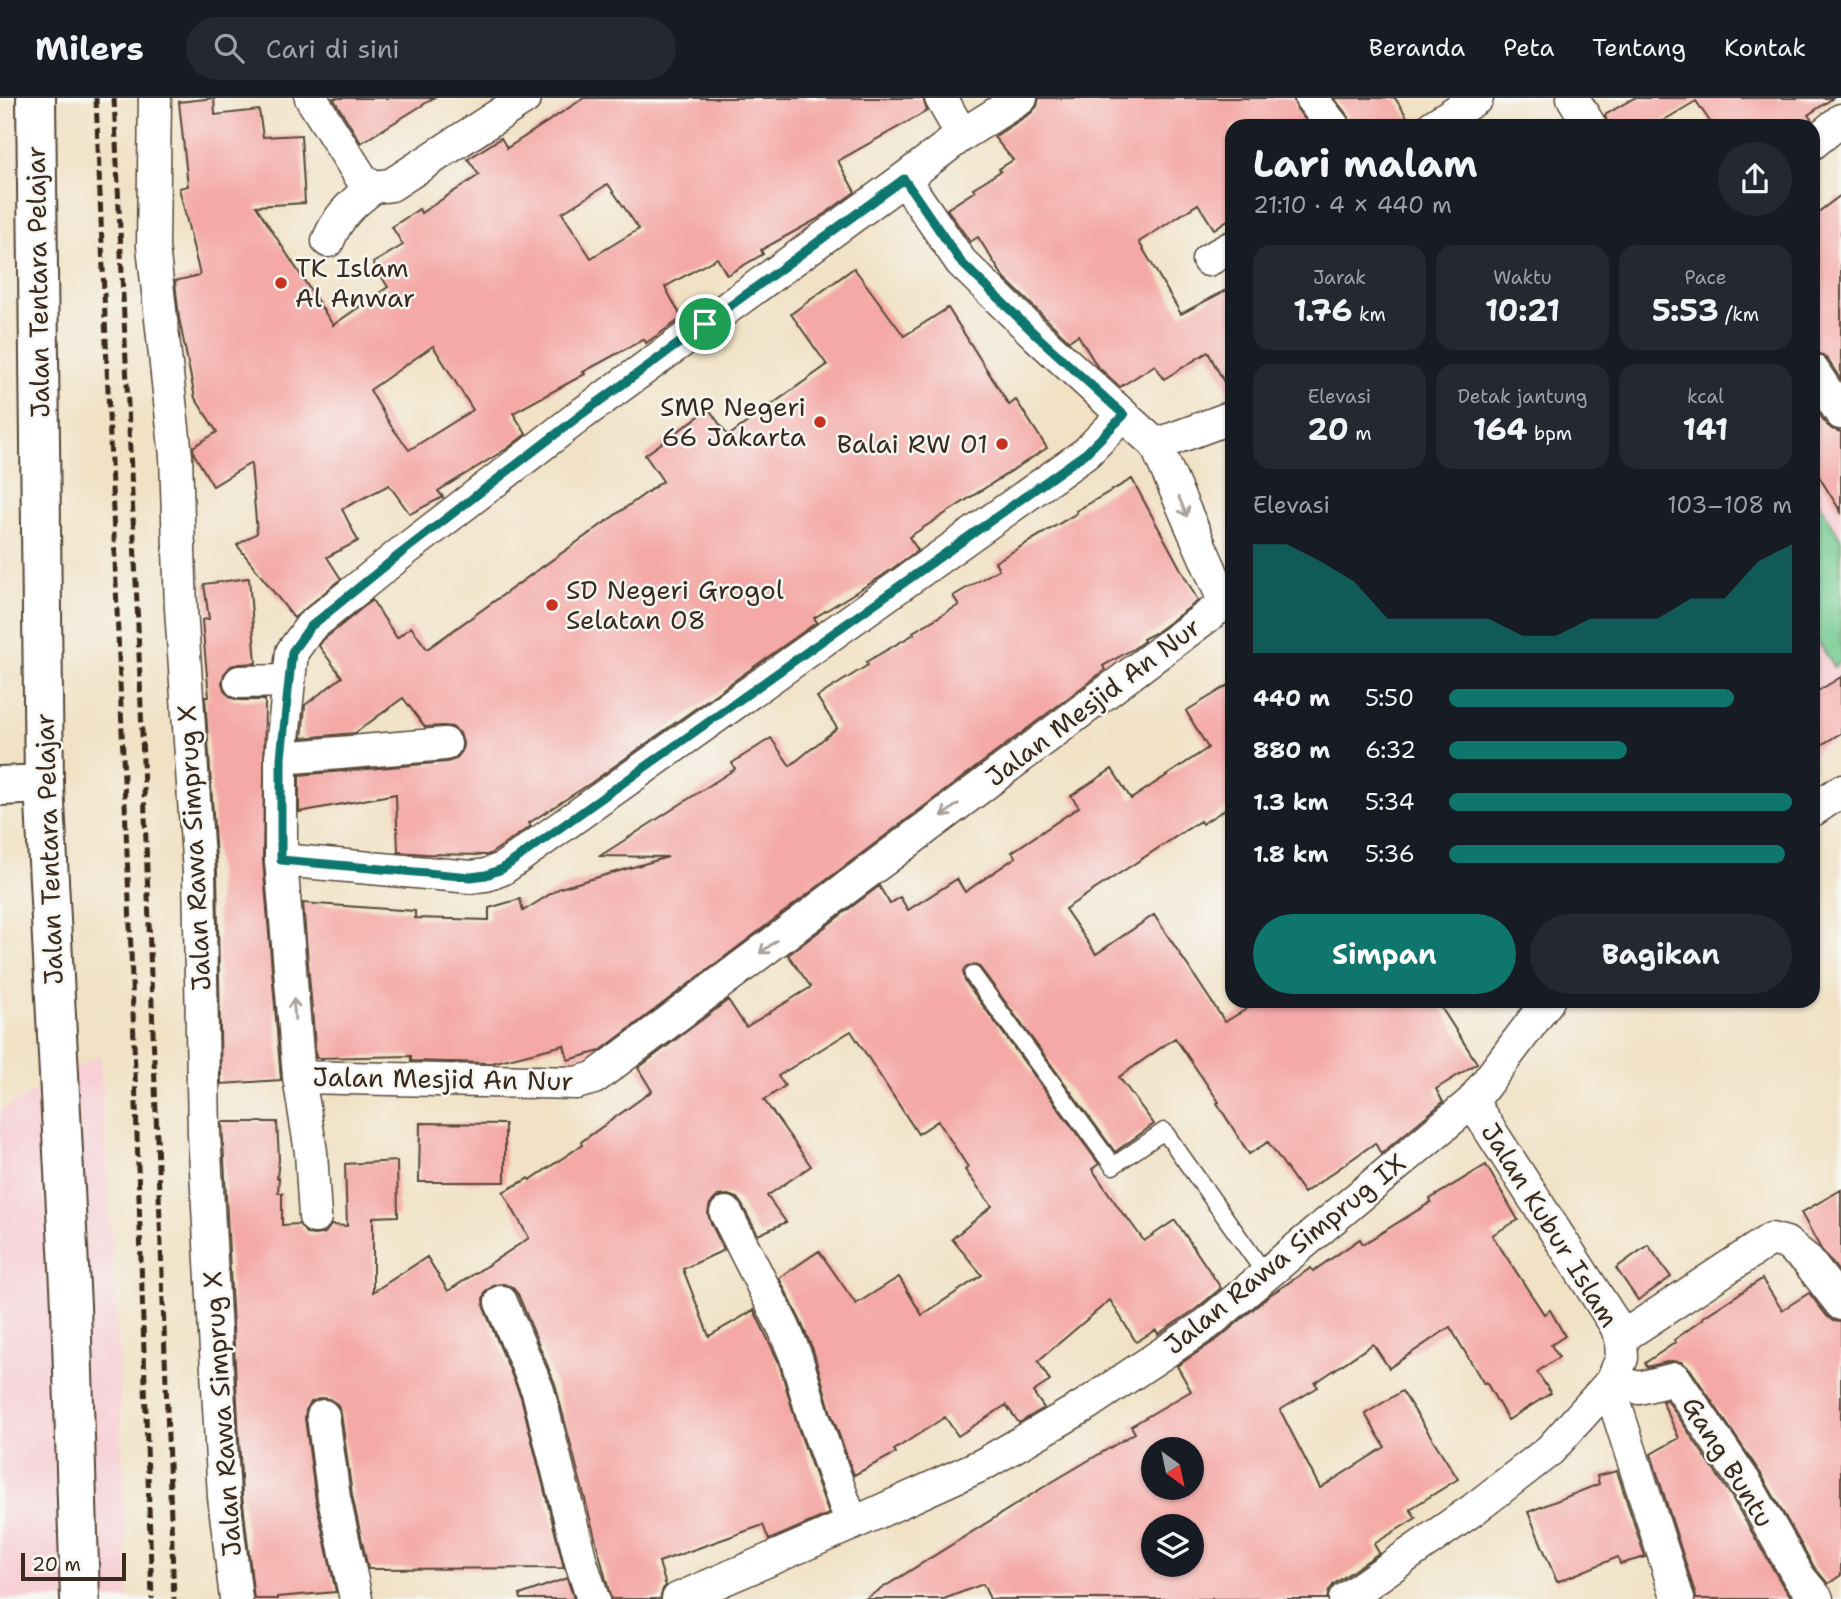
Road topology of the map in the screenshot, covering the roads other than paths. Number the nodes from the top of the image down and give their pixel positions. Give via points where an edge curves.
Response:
1 (36, 98) edge
2 (155, 98) edge
3 (311, 98) edge
4 (525, 98) edge
5 (941, 98) edge
6 (1021, 98) edge
7 (1311, 98) edge
8 (1477, 98) edge
9 (1573, 98) edge
10 (1328, 119) edge
11 (1444, 119) edge
12 (1586, 119) edge
13 (1841, 120) edge
14 (962, 135) junction
15 (1820, 137) edge
16 (904, 179) junction
17 (374, 187) junction
18 (328, 241) dead end
19 (1820, 381) edge
20 (1841, 412) edge
21 (1124, 415) junction
22 (1225, 420) edge
23 (1156, 445) junction
24 (1225, 596) edge
25 (1225, 605) edge
26 (289, 681) junction
27 (240, 682) dead end
28 (445, 744) dead end
29 (281, 758) junction
30 (44, 784) junction
31 (0, 786) edge
32 (1841, 791) edge
33 (1820, 805) edge
34 (281, 860) junction
35 (973, 975) dead end
36 (1543, 1008) edge
37 (299, 1077) junction
38 (1472, 1102) junction
39 (726, 1213) dead end
40 (315, 1217) dead end
41 (1266, 1275) junction
42 (501, 1302) dead end
43 (1841, 1304) edge
44 (1621, 1338) junction
45 (1610, 1383) junction
46 (323, 1416) dead end
47 (852, 1524) junction
48 (80, 1599) edge
49 (236, 1599) edge
50 (356, 1599) edge
51 (593, 1599) edge
52 (678, 1599) edge
53 (1345, 1599) edge
54 (1678, 1599) edge
55 (1817, 1599) edge

1 - 30 street, Jalan Tentara Pelajar
2 - 49 street, Jalan Rawa Simprug X via 153,246 176,456 181,609 200,873 204,1134 224,1497
3 - 17 street via 362,179
4 - 17 street via 391,185
5 - 14 street
6 - 14 street, Jalan Mesjid An Nur
7 - 10 street
8 - 11 street
9 - 12 street
13 - 15 street
14 - 16 street, Jalan Mesjid An Nur
16 - 21 street, Jalan Mesjid An Nur via 961,262
16 - 26 street, Jalan Mesjid An Nur via 582,414 310,627 292,652
17 - 18 street via 340,217
19 - 20 street
21 - 23 street, Jalan Mesjid An Nur
21 - 34 street via 1086,453 502,869 471,877
22 - 23 street
23 -> 24 street, Jalan Mesjid An Nur
25 -> 37 street, Jalan Mesjid An Nur via 594,1078 576,1083
26 - 27 street
26 - 29 street, Jalan Mesjid An Nur
28 - 29 street
29 - 34 street, Jalan Mesjid An Nur
30 - 31 street
30 - 48 street, Jalan Tentara Pelajar via 71,1306
32 - 33 street
37 -> 34 street, Jalan Mesjid An Nur
35 - 41 lane via 1113,1166 1164,1131
36 - 38 street, Jalan Kubur Islam
37 - 40 street
38 - 41 street, Jalan Rawa Simprug IX
38 - 44 street, Jalan Kubur Islam
39 - 47 street via 796,1357
41 - 47 street, Jalan Rawa Simprug IX via 1214,1318 1084,1406 984,1464
42 - 51 street via 538,1391
43 - 44 street via 1806,1259 1786,1243 1771,1239
44 - 45 street, Jalan Kubur Islam via 1622,1358
45 - 53 street, Jalan Kubur Islam via 1550,1450
45 - 54 street
45 - 55 street, Gang Buntu via 1639,1388 1675,1379
46 - 50 street via 334,1498
47 - 52 street, Jalan Rawa Simprug IX

